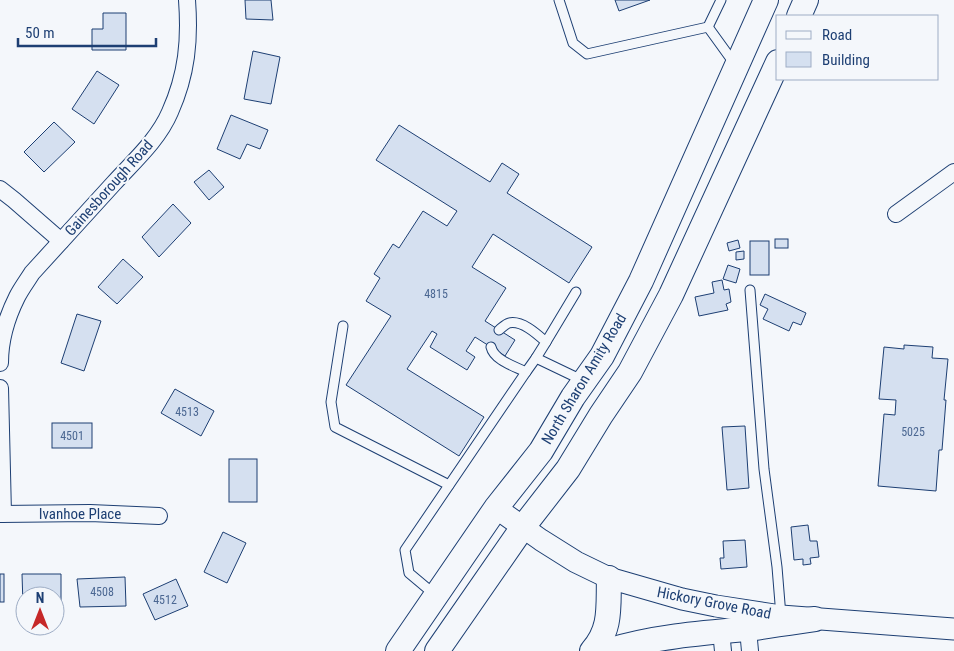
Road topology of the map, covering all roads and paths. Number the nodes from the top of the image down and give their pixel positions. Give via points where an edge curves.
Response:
1 (187, 0) edge
2 (559, 0) edge
3 (721, 0) edge
4 (766, 0) edge
5 (806, 0) edge
6 (799, 15) edge
7 (708, 27) junction
8 (737, 66) junction
9 (776, 66) edge
10 (954, 172) edge
11 (0, 189) edge
12 (896, 214) dead end
13 (61, 241) junction
14 (750, 290) dead end
15 (576, 292) dead end
16 (343, 326) dead end
17 (498, 330) dead end
18 (546, 342) junction
19 (491, 347) dead end
20 (536, 358) junction
21 (0, 363) edge
22 (526, 372) junction
23 (584, 381) junction
24 (0, 388) edge
25 (449, 485) junction
26 (496, 508) junction
27 (1, 514) edge
28 (159, 516) dead end
29 (523, 527) junction
30 (609, 578) junction
31 (436, 596) junction
32 (781, 616) junction
33 (815, 619) junction
34 (954, 629) edge
35 (748, 630) edge
36 (722, 641) edge
37 (398, 651) edge
38 (438, 651) edge
39 (592, 651) edge
40 (607, 651) edge

1 - 13 street, Gainesborough Road via 188,50 182,81 171,111 154,138
2 - 7 lane via 573,43 587,54
3 - 7 lane
4 - 8 main road, North Sharon Amity Road
5 - 6 main road
7 - 8 lane
8 - 23 main road, North Sharon Amity Road via 641,281 602,356
9 - 29 main road via 671,295 630,372 568,469
10 - 12 street
11 - 13 street
13 - 21 street, Gainesborough Road via 32,273 17,298 2,342
14 - 32 lane via 764,469
15 - 18 lane
16 - 25 lane via 331,402 336,427
17 - 18 lane via 513,323 531,329
18 - 20 lane
19 - 22 lane via 499,358
20 - 22 lane
20 - 23 lane
22 - 25 lane
23 - 26 main road, North Sharon Amity Road via 541,450
24 - 27 street
25 - 31 lane via 405,550 409,573
26 - 29 street, Hickory Grove Road
26 - 31 main road, North Sharon Amity Road
27 - 28 street, Ivanhoe Place
29 - 30 street, Hickory Grove Road via 576,562
29 - 38 main road
30 - 35 street, Hickory Grove Road via 682,599
30 - 39 main road via 608,619 600,643
31 - 37 main road, North Sharon Amity Road
32 - 33 street, Hickory Grove Road
32 - 35 street, Hickory Grove Road
33 - 34 street, Hickory Grove Road
33 - 35 main road
35 - 36 main road
36 - 40 main road via 678,635

